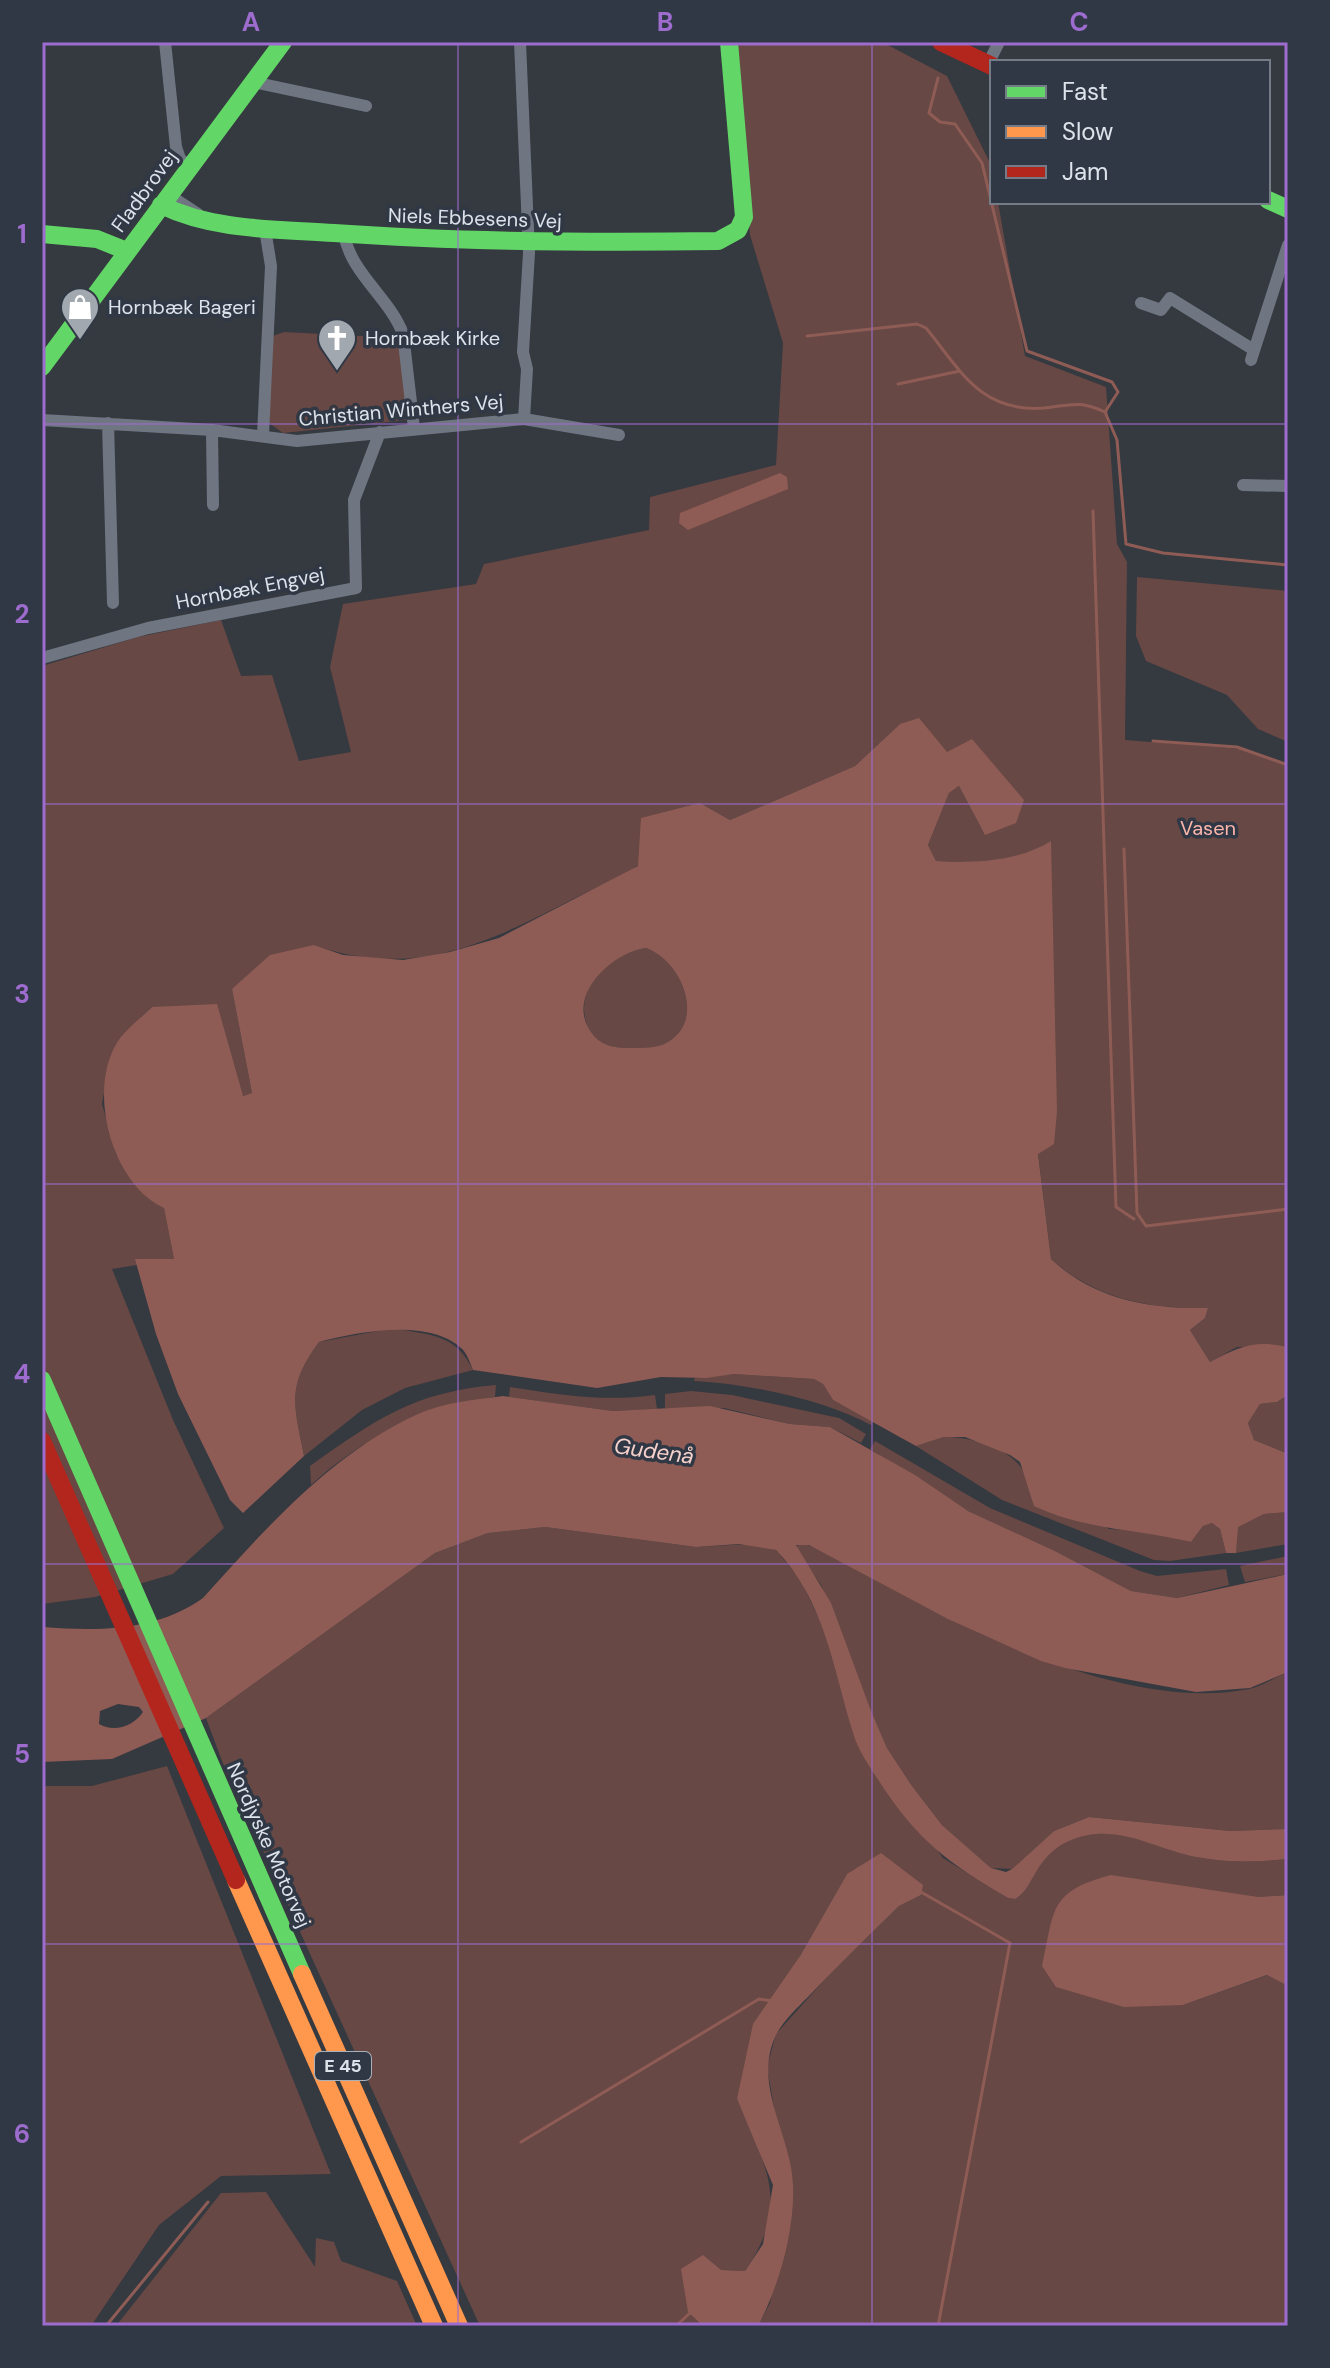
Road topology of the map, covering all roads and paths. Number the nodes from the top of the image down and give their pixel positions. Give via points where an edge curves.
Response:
1 (165, 42) edge
2 (283, 42) edge
3 (520, 42) edge
4 (729, 42) edge
5 (941, 42) edge
6 (990, 65) edge
7 (253, 82) junction
8 (366, 106) dead end
9 (189, 166) junction
10 (165, 200) junction
11 (265, 229) junction
12 (42, 234) edge
13 (344, 234) junction
14 (528, 243) junction
15 (1288, 245) edge
16 (123, 257) junction
17 (1141, 303) dead end
18 (42, 367) edge
19 (524, 419) junction
20 (42, 420) edge
21 (108, 423) junction
22 (414, 428) junction
23 (212, 430) junction
24 (380, 432) junction
25 (263, 435) junction
26 (619, 435) dead end
27 (1243, 485) dead end
28 (1288, 486) edge
29 (213, 505) dead end
30 (113, 603) dead end
31 (42, 658) edge
32 (42, 1380) edge
33 (42, 1441) edge
34 (432, 2326) edge
35 (459, 2326) edge

1 - 9 street via 178,154
2 - 7 main road, Fladbrovej
3 - 14 street
4 - 14 main road, Niels Ebbesens Vej via 744,217 738,230 718,241
5 - 6 main road
7 - 8 street
7 - 9 main road, Fladbrovej
9 - 10 main road, Fladbrovej
10 - 11 main road, Niels Ebbesens Vej via 178,215
10 - 16 main road, Fladbrovej
11 - 13 main road, Niels Ebbesens Vej
11 - 25 street via 271,266
12 - 16 main road via 76,239
13 - 14 main road, Niels Ebbesens Vej
13 - 22 street via 350,258 403,334
14 - 19 street
15 - 17 street via 1252,355 1170,298 1161,310
16 - 18 main road, Fladbrovej
19 - 22 street, Christian Winthers Vej
19 - 26 street, Christian Winthers Vej
20 - 21 street, Christian Winthers Vej
21 - 23 street, Christian Winthers Vej
21 - 30 street
22 - 24 street, Christian Winthers Vej
23 - 25 street, Christian Winthers Vej
23 - 29 street
24 - 25 street, Christian Winthers Vej via 297,441
24 - 31 street, Hornbæk Engvej via 354,500 356,588 148,628
27 - 28 street
32 - 35 main road, Nordjyske Motorvej / E 45
33 - 34 main road, E 45

